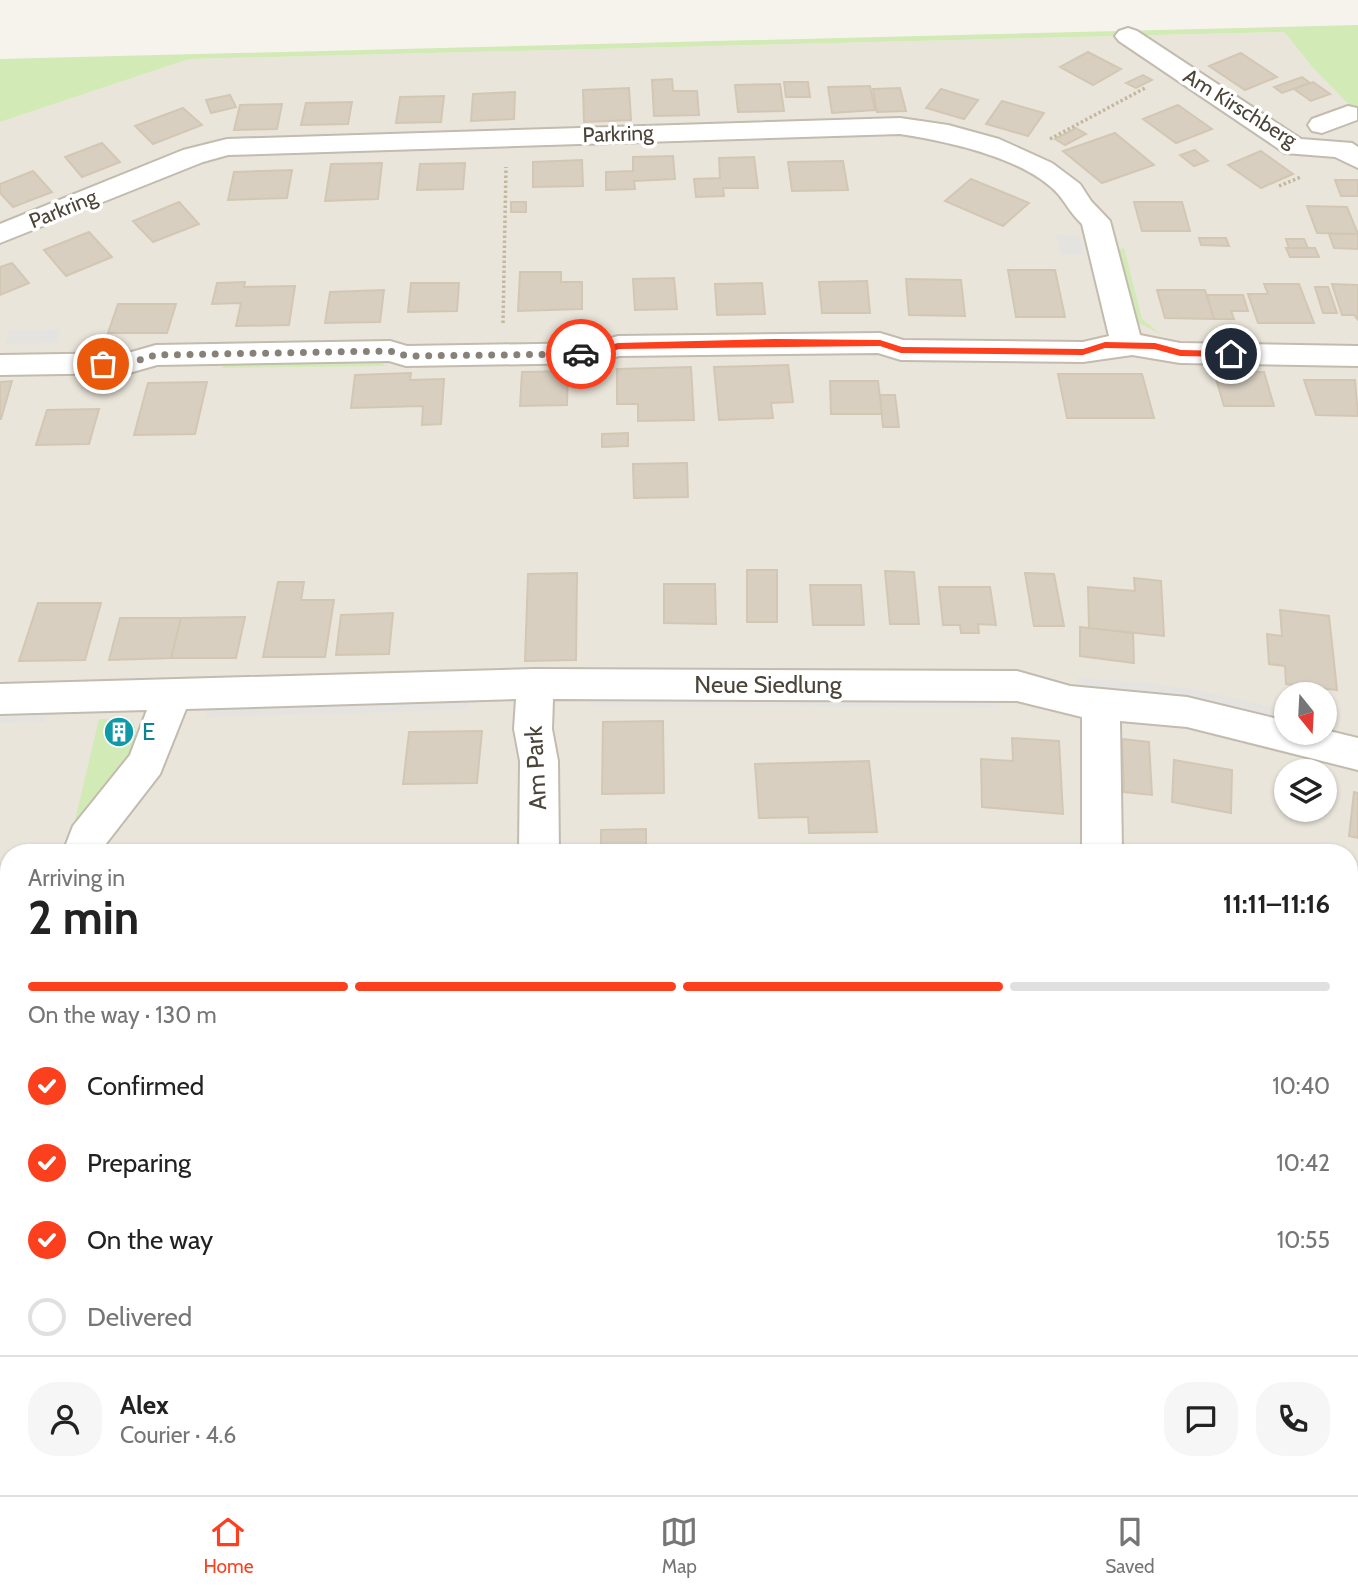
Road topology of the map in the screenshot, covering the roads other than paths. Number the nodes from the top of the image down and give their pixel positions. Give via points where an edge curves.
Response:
1 (1128, 36) dead end
2 (1348, 114) dead end
3 (1322, 125) junction
4 (1270, 130) junction
5 (1358, 152) edge
6 (1358, 160) edge
7 (0, 234) edge
8 (1127, 345) junction
9 (1358, 356) edge
10 (0, 365) edge
11 (535, 684) junction
12 (171, 697) junction
13 (0, 699) edge
14 (1101, 702) junction
15 (1358, 754) edge
16 (85, 844) edge
17 (539, 844) edge
18 (1102, 844) edge

1 - 4 street, Am Kirschberg
2 - 3 street
3 - 4 street
3 - 5 street
4 - 6 street, Am Kirschberg via 1295,146 1342,149
7 - 8 street, Parkring via 193,156 252,144 900,127 948,133 1016,156 1070,190 1096,221
8 - 9 street via 1180,353
8 - 10 street via 1083,352 901,350 880,343 775,342 618,346 595,354 156,355 129,363
11 - 12 street, Neue Siedlung
11 - 14 street, Neue Siedlung via 1017,686 1070,701
11 - 17 street, Am Park
12 - 13 street, Neue Siedlung
12 - 16 street via 146,763
14 - 15 street, Neue Siedlung via 1187,712
14 - 18 street

